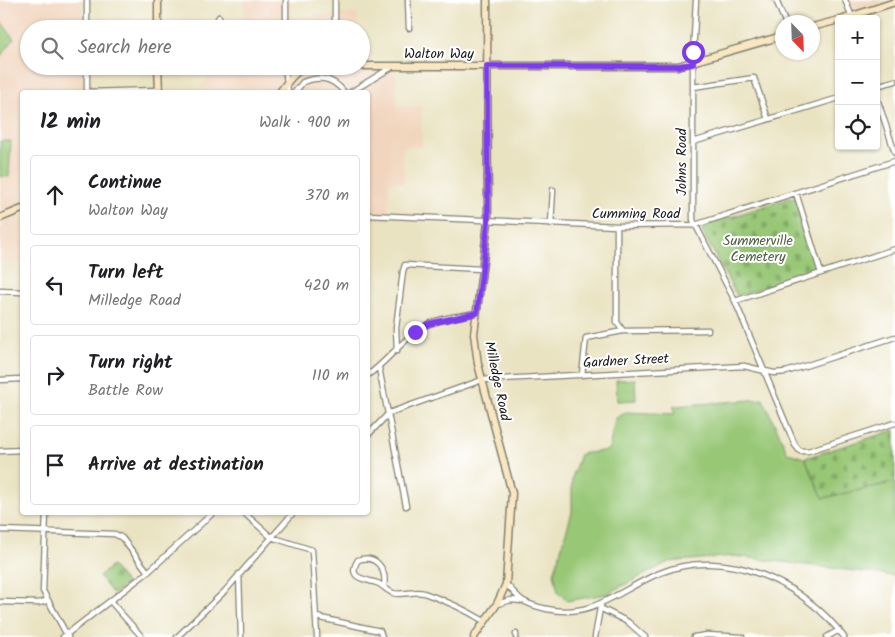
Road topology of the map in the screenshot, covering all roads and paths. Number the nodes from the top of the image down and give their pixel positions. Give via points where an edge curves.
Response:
1 (87, 0) edge
2 (158, 0) edge
3 (286, 0) edge
4 (335, 0) edge
5 (408, 0) edge
6 (487, 0) edge
7 (696, 0) edge
8 (776, 0) edge
9 (845, 0) edge
10 (895, 2) edge
11 (782, 15) edge
12 (851, 15) edge
13 (860, 15) edge
14 (219, 17) dead end
15 (87, 20) edge
16 (158, 20) edge
17 (217, 20) edge
18 (286, 20) edge
19 (335, 20) edge
20 (835, 21) edge
21 (820, 25) edge
22 (409, 28) dead end
23 (775, 38) edge
24 (693, 64) junction
25 (370, 66) edge
26 (393, 66) junction
27 (487, 66) junction
28 (87, 75) edge
29 (158, 75) edge
30 (286, 75) edge
31 (292, 75) edge
32 (895, 81) edge
33 (287, 82) junction
34 (880, 85) edge
35 (693, 87) junction
36 (87, 90) edge
37 (159, 90) edge
38 (281, 90) edge
39 (288, 90) edge
40 (296, 90) edge
41 (342, 90) edge
42 (354, 90) edge
43 (835, 99) edge
44 (879, 105) edge
45 (768, 119) junction
46 (692, 142) junction
47 (895, 154) edge
48 (895, 162) edge
49 (553, 190) dead end
50 (796, 193) junction
51 (20, 210) edge
52 (370, 215) edge
53 (0, 218) edge
54 (488, 222) junction
55 (551, 224) junction
56 (695, 225) junction
57 (617, 226) junction
58 (895, 249) edge
59 (481, 269) junction
60 (821, 273) junction
61 (0, 291) edge
62 (20, 292) edge
63 (735, 301) junction
64 (477, 313) junction
65 (708, 330) dead end
66 (623, 331) junction
67 (895, 337) edge
68 (397, 351) junction
69 (379, 368) junction
70 (765, 371) junction
71 (370, 374) edge
72 (582, 375) junction
73 (20, 379) edge
74 (0, 380) edge
75 (482, 380) junction
76 (389, 413) junction
77 (895, 424) edge
78 (370, 433) edge
79 (20, 450) edge
80 (0, 451) edge
81 (406, 506) dead end
82 (46, 515) edge
83 (211, 515) edge
84 (247, 515) edge
85 (291, 515) edge
86 (0, 530) edge
87 (45, 531) junction
88 (271, 537) junction
89 (148, 572) junction
90 (239, 574) junction
91 (506, 584) junction
92 (384, 587) junction
93 (522, 600) junction
94 (46, 601) junction
95 (0, 602) edge
96 (111, 602) junction
97 (497, 604) junction
98 (601, 606) junction
99 (316, 618) junction
100 (484, 621) junction
101 (839, 630) junction
102 (66, 636) edge
103 (142, 637) edge
104 (177, 637) edge
105 (241, 637) edge
106 (317, 637) edge
107 (382, 637) edge
108 (474, 637) edge
109 (595, 637) edge
110 (645, 637) edge
111 (694, 637) edge
112 (742, 637) edge
113 (827, 637) edge
114 (844, 637) edge

1 - 15 street
2 - 16 street
3 - 18 street
4 - 19 street
5 - 22 street
6 - 27 street, Milledge Road
7 - 24 street, Johns Road
8 - 11 street
9 - 12 street
10 - 13 street
14 - 17 street
20 - 21 street
23 - 24 street, Walton Way
24 - 27 street, Walton Way
24 - 35 street, Johns Road
25 - 26 street, Walton Way
26 - 27 street, Walton Way
26 - 42 street
27 - 54 street, Milledge Road
28 - 36 street
29 - 37 street
30 - 33 street
31 - 33 street
32 - 34 street
33 - 38 street
33 - 39 street
35 - 45 street via 754,78
35 - 46 street, Johns Road
40 - 41 street via 302,82 323,77
43 - 45 street
44 - 47 street
45 - 46 street
46 - 56 street, Johns Road
48 - 50 street, Cumming Road
49 - 55 street
50 - 56 street, Cumming Road
50 - 60 street
51 - 53 street
52 - 54 street, Cumming Road
54 - 55 street, Cumming Road
54 - 59 street, Milledge Road
55 - 57 street, Cumming Road
56 - 57 street, Cumming Road
56 - 63 street, Johns Road
57 - 66 street via 617,322
58 - 60 street
59 - 64 street, Milledge Road
59 - 68 street via 405,265 396,328
60 - 63 street
61 - 62 street
63 - 70 street, Johns Road
64 - 68 street via 428,324 415,332
64 - 75 street, Milledge Road via 474,334
65 - 66 street
66 - 72 street via 586,338
67 - 70 street, Gardner Street via 786,372
68 - 69 street
69 - 71 street
69 - 76 street
70 - 72 street, Gardner Street via 744,366
70 - 77 street, Johns Road via 795,445 800,450 808,451
72 - 75 street, Gardner Street
73 - 74 street
75 - 76 street, Gardner Street
75 - 91 street, Milledge Road via 512,493
76 - 78 street, Gardner Street
76 - 81 street
79 - 80 street
82 - 87 street
83 - 89 street
84 - 88 street
85 - 88 street
86 - 87 street
87 - 89 street via 114,534 122,538
87 - 94 street via 42,591
88 - 90 street
88 - 99 street via 312,550
89 - 96 street
90 - 104 street via 226,591
90 - 105 street
91 - 93 street
91 - 97 street, Milledge Road
92 - 92 street via 356,576 358,560 374,558 379,563
92 - 100 street via 393,593 421,592
93 - 97 street
93 - 98 street via 534,606 566,612
94 - 95 street
94 - 102 street
96 - 102 street
96 - 103 street
97 - 100 street, Milledge Road
98 - 101 street via 659,573 704,563 753,572 780,583 810,602
98 - 109 street
98 - 110 street
99 - 106 street
99 - 107 street via 380,631
100 - 108 street, Milledge Road
101 - 113 street
101 - 114 street
111 - 112 street via 706,634

